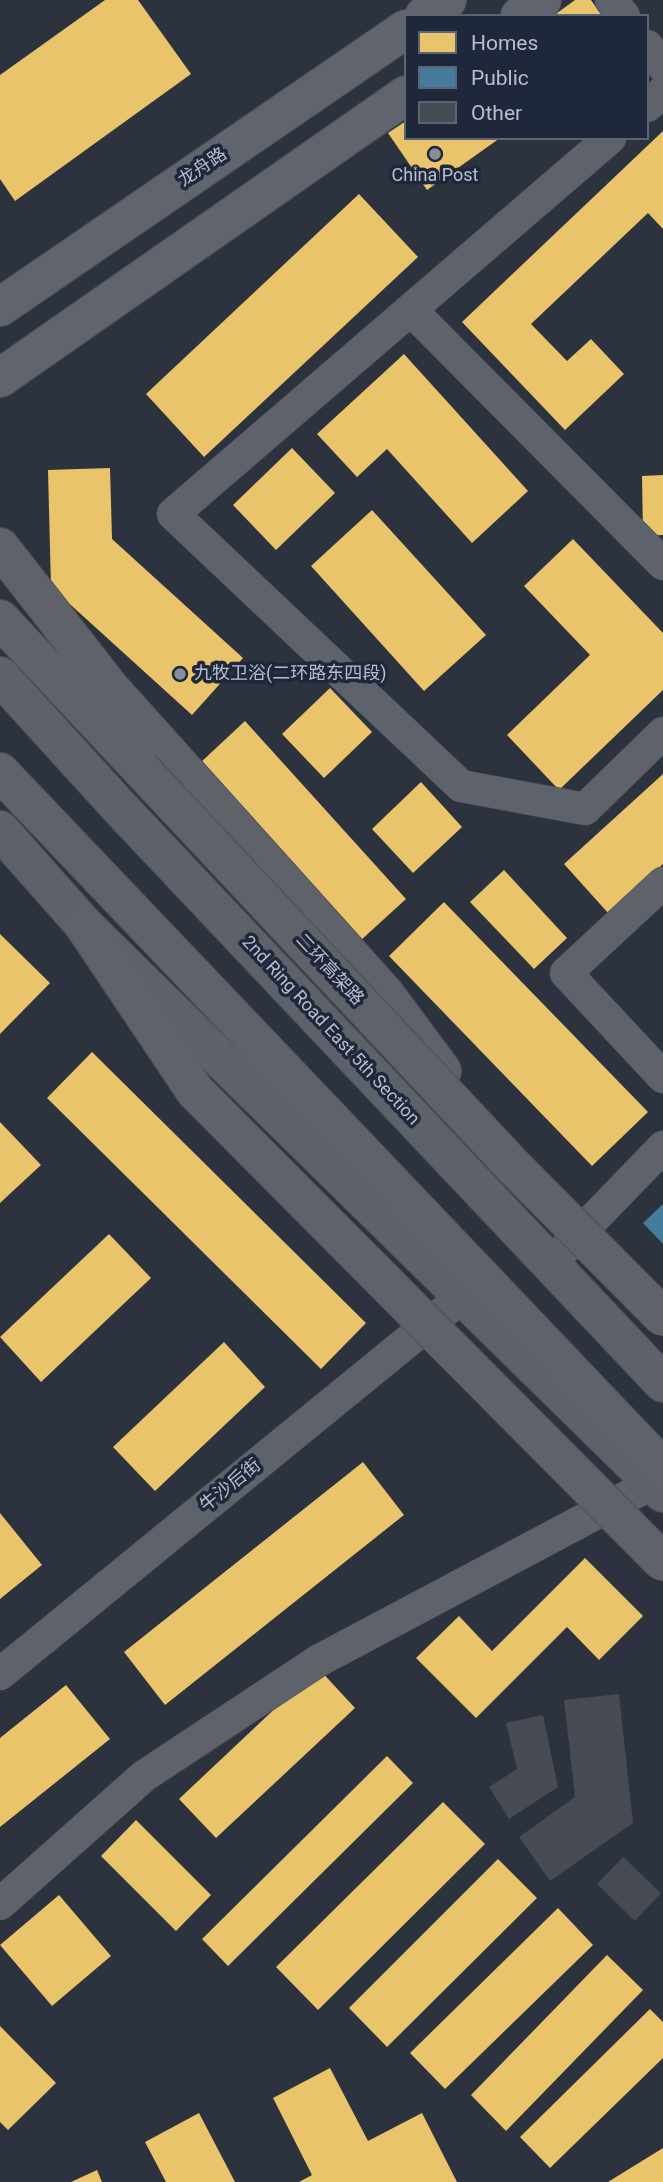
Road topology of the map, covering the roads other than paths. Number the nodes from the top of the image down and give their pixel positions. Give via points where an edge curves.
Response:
1 (447, 0) edge
2 (542, 0) edge
3 (611, 0) edge
4 (427, 14) edge
5 (523, 14) edge
6 (622, 14) edge
7 (404, 30) edge
8 (649, 48) edge
9 (663, 66) edge
10 (663, 92) edge
11 (404, 96) edge
12 (649, 104) edge
13 (608, 140) edge
14 (0, 307) edge
15 (411, 310) junction
16 (0, 378) edge
17 (0, 547) edge
18 (663, 564) edge
19 (0, 619) edge
20 (0, 676) edge
21 (663, 733) edge
22 (0, 772) edge
23 (0, 830) edge
24 (663, 883) edge
25 (83, 924) junction
26 (663, 1077) edge
27 (663, 1147) edge
28 (512, 1165) junction
29 (550, 1264) junction
30 (462, 1297) junction
31 (663, 1318) edge
32 (663, 1383) edge
33 (660, 1481) edge
34 (663, 1562) edge
35 (0, 1674) edge
36 (0, 1904) edge

1 - 4 main road
2 - 5 main road
3 - 6 street
7 - 14 main road, 龙舟路
8 - 9 street
10 - 12 street
11 - 16 main road
13 - 15 street
15 - 18 street
15 - 21 street via 173,514 461,786 585,809
17 - 28 highway, bridge via 110,688 385,994
19 - 28 highway, 二环高架路, bridge
20 - 29 main road, 2nd Ring Road East 5th Section
22 - 33 highway via 377,1171
23 - 25 main road
24 - 26 street via 566,973
25 - 30 main road
25 - 34 highway, bridge via 195,1091
27 - 29 street
28 - 31 highway, 二环高架路, bridge
29 - 32 main road, 2nd Ring Road East 5th Section
30 - 33 main road
30 - 35 street, 牛沙后街
33 - 36 street via 318,1661 144,1776

